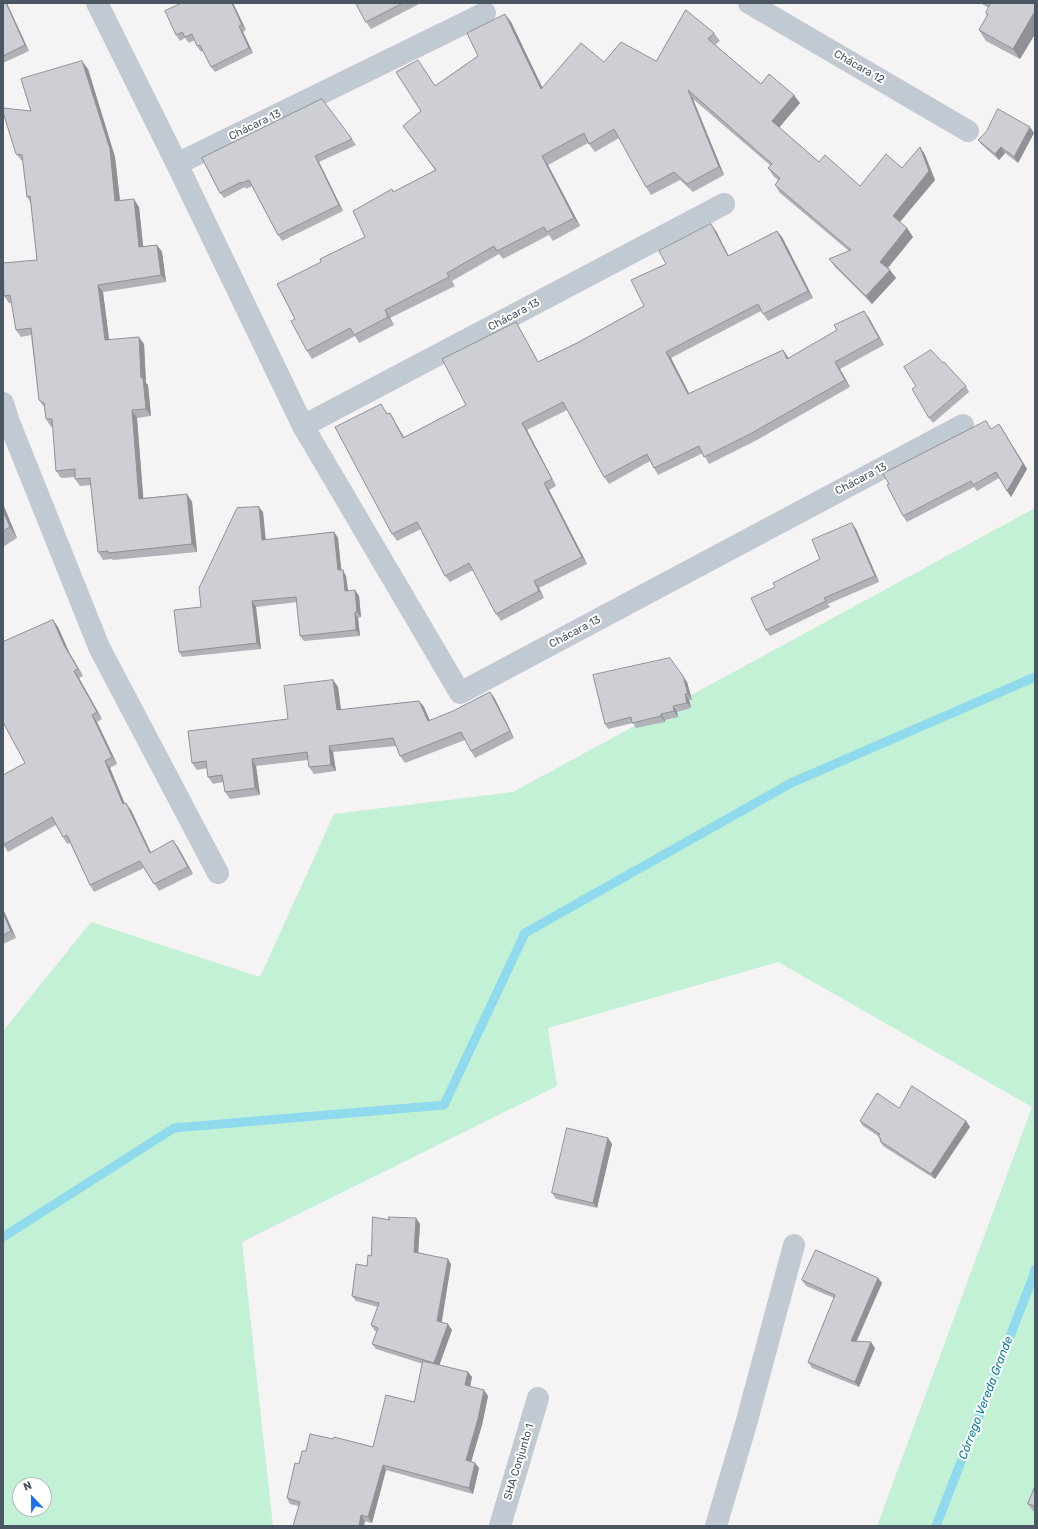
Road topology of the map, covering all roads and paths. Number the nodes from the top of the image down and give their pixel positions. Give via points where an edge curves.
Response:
1 (97, 3) edge
2 (749, 3) edge
3 (485, 13) dead end
4 (968, 131) dead end
5 (176, 164) junction
6 (724, 204) dead end
7 (5, 416) edge
8 (963, 425) dead end
9 (303, 426) junction
10 (218, 874) dead end
11 (794, 1245) dead end
12 (538, 1398) dead end
13 (500, 1526) edge
14 (716, 1526) edge

1 - 5 street, Chácara 13
2 - 4 street, Chácara 12
3 - 5 street, Chácara 13
5 - 9 street, Chácara 13
6 - 9 street, Chácara 13
7 - 10 street via 99,648
8 - 9 street, Chácara 13 via 460,693
11 - 14 street
12 - 13 street, SHA Conjunto 1

